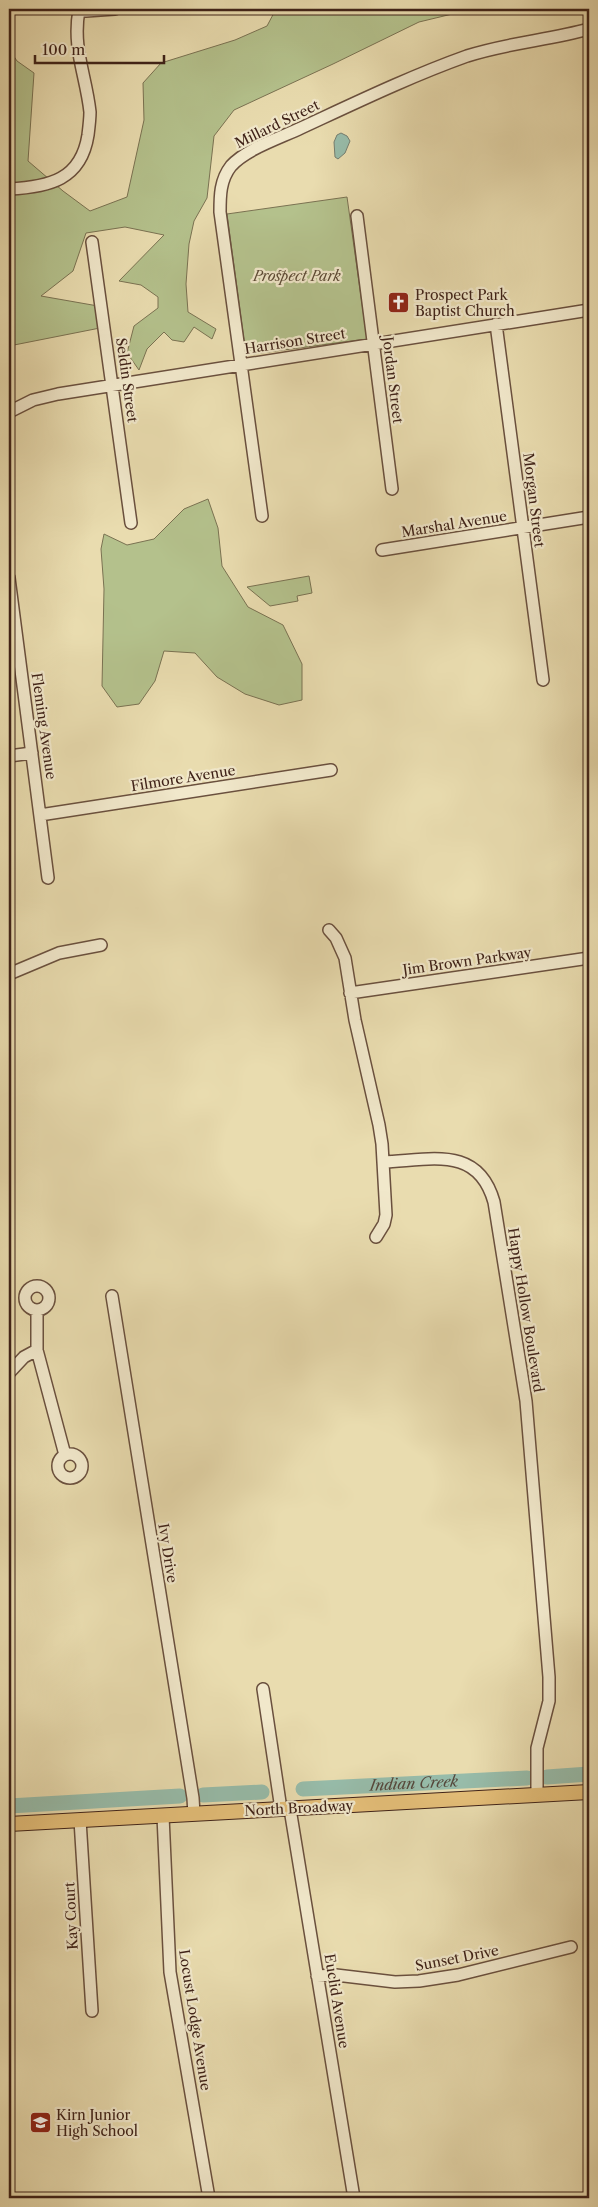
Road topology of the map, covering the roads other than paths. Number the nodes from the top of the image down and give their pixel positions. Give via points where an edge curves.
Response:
1 (78, 9) edge
2 (115, 9) edge
3 (589, 29) edge
4 (9, 189) edge
5 (357, 216) dead end
6 (92, 242) dead end
7 (589, 310) edge
8 (496, 324) junction
9 (373, 344) junction
10 (241, 365) junction
11 (113, 385) junction
12 (9, 412) edge
13 (392, 489) dead end
14 (262, 516) dead end
15 (589, 517) edge
16 (131, 523) dead end
17 (523, 528) junction
18 (382, 550) dead end
19 (9, 578) edge
20 (543, 680) dead end
21 (32, 753) junction
22 (9, 756) edge
23 (331, 770) dead end
24 (40, 815) junction
25 (48, 878) dead end
26 (329, 930) dead end
27 (101, 945) dead end
28 (589, 958) edge
29 (9, 974) edge
30 (350, 993) junction
31 (383, 1162) junction
32 (376, 1237) dead end
33 (112, 1296) dead end
34 (37, 1310) dead end
35 (37, 1350) junction
36 (9, 1373) edge
37 (65, 1455) dead end
38 (262, 1689) dead end
39 (589, 1792) edge
40 (537, 1795) junction
41 (286, 1809) junction
42 (194, 1814) junction
43 (163, 1816) junction
44 (80, 1820) junction
45 (9, 1824) edge
46 (571, 1947) dead end
47 (317, 1976) junction
48 (92, 2011) dead end
49 (209, 2198) edge
50 (354, 2198) edge

1 - 2 street
1 - 4 street via 76,45 90,116 83,155 71,172 54,182
3 - 10 street, Millard Street via 467,56 370,96 235,162 222,182 220,212
5 - 9 street, Jordan Street
6 - 11 street, Seldin Street
7 - 8 street, Harrison Street
8 - 9 street, Harrison Street
8 - 17 street, Morgan Street
9 - 10 street, Harrison Street
9 - 13 street, Jordan Street
10 - 11 street, Harrison Street
10 - 14 street, Millard Street
11 - 12 street, Harrison Street via 43,397
11 - 16 street, Seldin Street
15 - 17 street, Marshal Avenue
17 - 18 street, Marshal Avenue
17 - 20 street, Morgan Street
19 - 21 street, Fleming Avenue
21 - 22 street
21 - 24 street, Fleming Avenue
23 - 24 street, Filmore Avenue
24 - 25 street, Fleming Avenue
26 - 30 street via 341,948
27 - 29 street via 58,953
28 - 30 street, Jim Brown Parkway
30 - 31 street via 380,1125
31 - 32 street via 386,1215
31 - 40 street, Happy Hollow Boulevard via 465,1162 487,1181 494,1202 526,1401 549,1677 549,1701 537,1748
33 - 42 street, Ivy Drive
34 - 35 street
35 - 36 street via 24,1357
35 - 37 street
38 - 41 street, Euclid Avenue
39 - 40 main road, North Broadway
40 - 41 main road, North Broadway
41 - 42 main road, North Broadway
41 - 47 street, Euclid Avenue
42 - 43 main road, North Broadway
43 - 44 main road, North Broadway
43 - 49 street, Locust Lodge Avenue via 170,1972
44 - 45 main road, North Broadway
44 - 48 street, Kay Court
46 - 47 street, Sunset Drive via 458,1975 419,1981
47 - 50 street, Euclid Avenue

